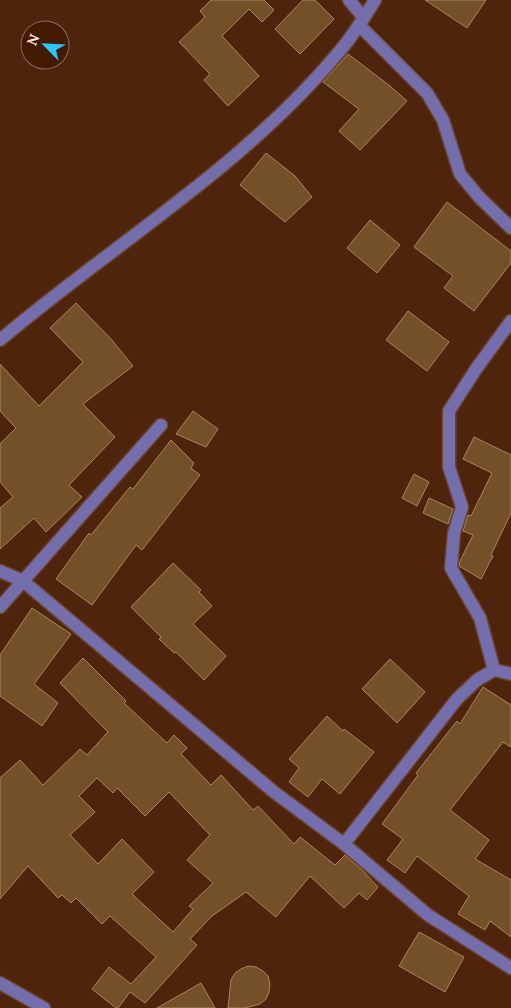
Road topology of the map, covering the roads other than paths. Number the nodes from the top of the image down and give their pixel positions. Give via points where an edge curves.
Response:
1 (349, 0) edge
2 (375, 0) edge
3 (361, 21) junction
4 (511, 228) edge
5 (511, 321) edge
6 (0, 340) edge
7 (161, 425) dead end
8 (0, 571) edge
9 (23, 581) junction
10 (0, 607) edge
11 (494, 670) junction
12 (511, 674) edge
13 (344, 844) junction
14 (511, 968) edge
15 (0, 983) edge
16 (44, 1008) edge

1 - 3 street
2 - 3 street
3 - 4 street via 427,93 443,120 460,174
3 - 6 street via 339,53 300,95 239,152
5 - 11 street via 449,411 449,467 462,506 454,533 451,568 480,618
7 - 9 street
8 - 9 street
9 - 10 street
9 - 13 street via 274,792
11 - 12 street
11 - 13 street via 457,698
13 - 14 street via 428,915
15 - 16 street

